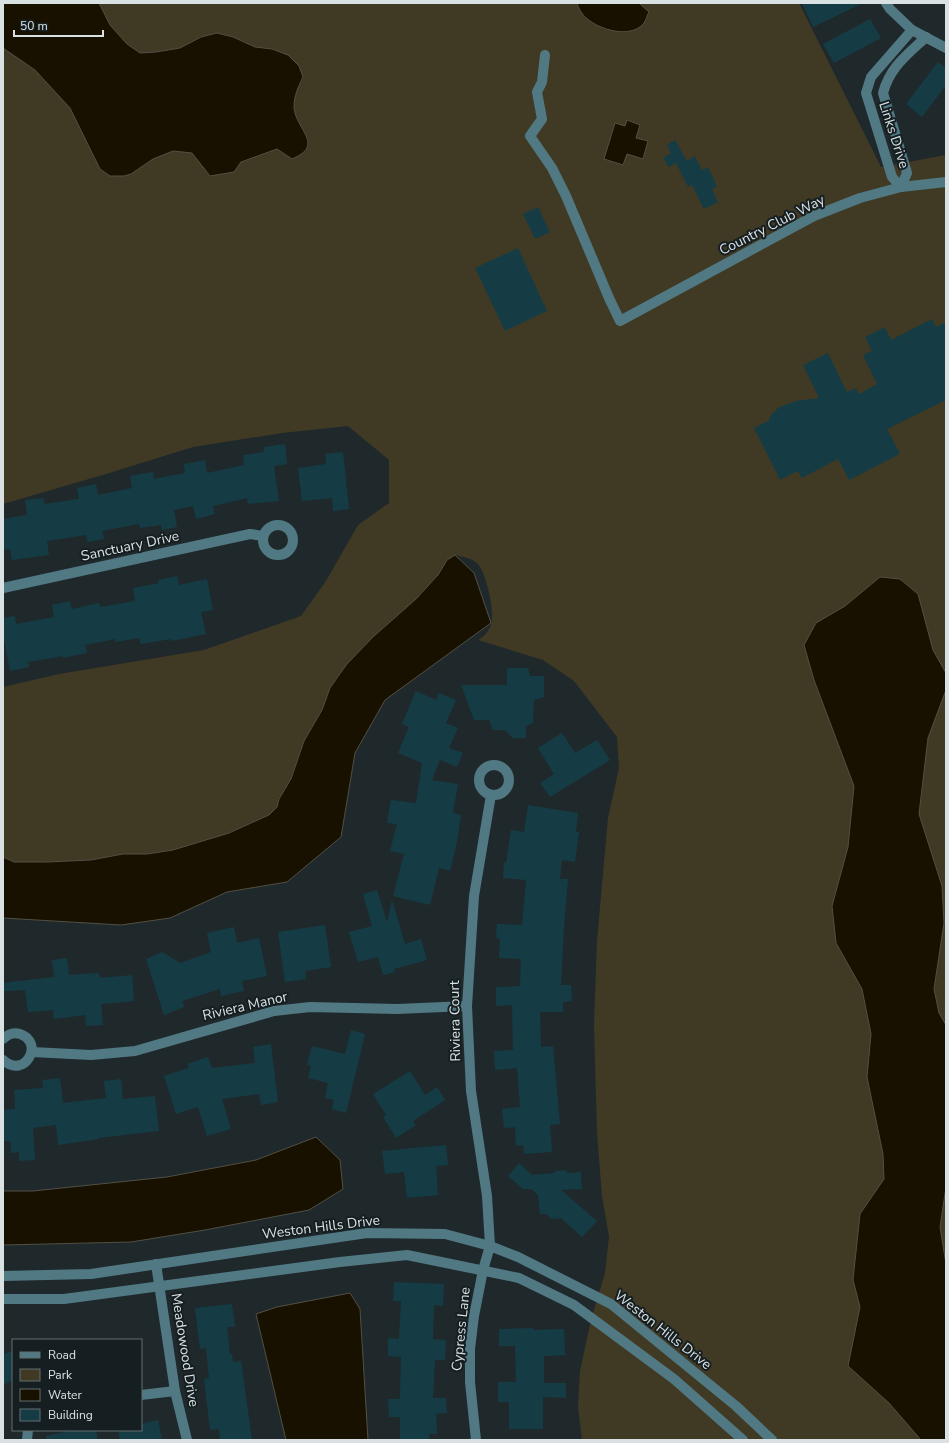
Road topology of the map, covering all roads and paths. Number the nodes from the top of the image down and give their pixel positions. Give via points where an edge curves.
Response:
1 (886, 3) edge
2 (912, 30) junction
3 (926, 37) junction
4 (946, 48) edge
5 (545, 55) dead end
6 (872, 74) junction
7 (887, 81) junction
8 (946, 182) edge
9 (901, 187) junction
10 (263, 536) dead end
11 (3, 588) edge
12 (491, 795) dead end
13 (467, 1006) junction
14 (3, 1039) edge
15 (32, 1052) junction
16 (3, 1060) edge
17 (490, 1246) junction
18 (156, 1264) junction
19 (483, 1270) junction
20 (3, 1276) edge
21 (160, 1286) junction
22 (3, 1299) edge
23 (175, 1391) junction
24 (142, 1395) edge
25 (187, 1440) edge
26 (476, 1440) edge
27 (743, 1440) edge
28 (772, 1440) edge

1 - 2 street
2 - 3 street
2 - 6 street, Links Drive
3 - 4 street
3 - 7 street, Links Drive via 893,68
5 - 9 street, Country Club Way via 542,82 537,92 542,119 530,136 552,168 566,196 620,321 814,216 860,198
6 - 7 street, Links Drive
6 - 9 street, Links Drive via 866,93 892,177
7 - 9 street, Links Drive via 883,93 907,173
8 - 9 street, Country Club Way
10 - 11 street, Sanctuary Drive via 250,534
12 - 13 street, Riviera Court via 474,896
13 - 15 street, Riviera Manor via 397,1009 310,1007 281,1010 245,1018 135,1051 91,1055
13 - 17 street, Riviera Court via 471,1090 487,1196
14 - 15 street via 11,1034 24,1035 32,1045
15 - 16 street via 26,1063 20,1066 7,1064
17 - 18 street, Weston Hills Drive via 445,1234 367,1233
17 - 19 street, Cypress Lane
17 - 28 street, Weston Hills Drive via 518,1257 611,1304 736,1406
18 - 20 street, Weston Hills Drive via 91,1274
18 - 21 street, Meadowood Drive
19 - 21 street via 407,1255
19 - 26 street, Cypress Lane via 470,1349 470,1382
19 - 27 street via 519,1278 574,1305 674,1378
21 - 22 street via 64,1298
21 - 23 street, Meadowood Drive
23 - 24 street
23 - 25 street, Meadowood Drive

